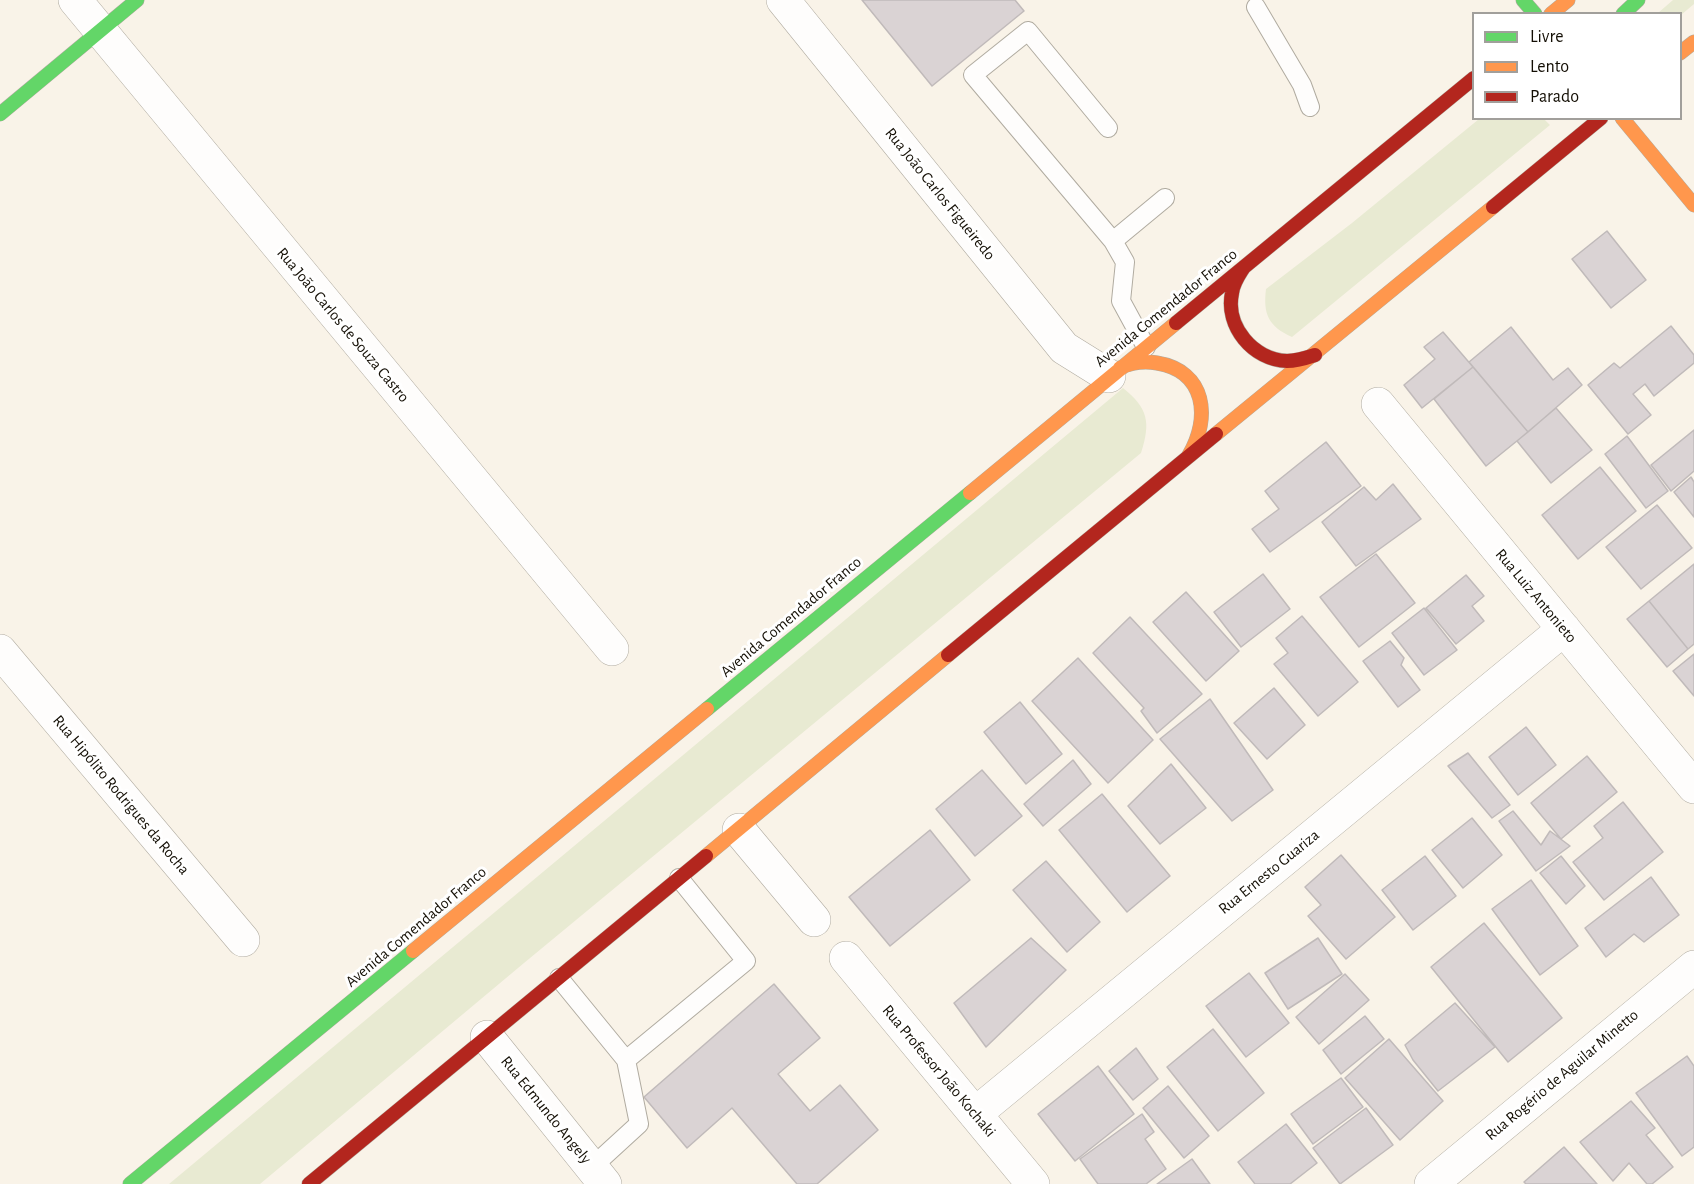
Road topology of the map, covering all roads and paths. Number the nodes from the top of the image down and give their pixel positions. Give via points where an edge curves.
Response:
1 (75, 0) edge
2 (137, 0) edge
3 (783, 0) edge
4 (1523, 0) edge
5 (1568, 0) edge
6 (1638, 0) edge
7 (1256, 7) dead end
8 (1533, 12) edge
9 (1553, 12) edge
10 (1625, 12) edge
11 (100, 31) junction
12 (1694, 42) edge
13 (1682, 51) edge
14 (1472, 79) edge
15 (1310, 107) dead end
16 (0, 114) edge
17 (1599, 120) edge
18 (1624, 120) edge
19 (1108, 128) dead end
20 (1165, 198) dead end
21 (1694, 205) edge
22 (1113, 241) junction
23 (1244, 267) junction
24 (1146, 347) junction
25 (1316, 355) junction
26 (1109, 376) junction
27 (1378, 404) dead end
28 (1187, 458) junction
29 (1564, 629) junction
30 (612, 649) dead end
31 (0, 651) edge
32 (1694, 787) edge
33 (739, 830) junction
34 (680, 878) junction
35 (814, 920) dead end
36 (243, 940) dead end
37 (846, 958) dead end
38 (1694, 967) edge
39 (559, 978) junction
40 (487, 1037) junction
41 (626, 1060) junction
42 (975, 1114) junction
43 (599, 1176) edge
44 (130, 1184) edge
45 (309, 1184) edge
46 (1032, 1184) edge
47 (1431, 1184) edge

1 - 11 street, Rua João Carlos de Souza Castro
2 - 11 main road
3 - 26 street, Rua João Carlos Figueiredo via 1064,348
4 - 8 main road
5 - 9 main road
6 - 10 main road
7 - 15 lane via 1302,85
11 - 16 main road
11 - 30 street, Rua João Carlos de Souza Castro
12 - 13 main road
14 - 23 main road, Avenida Comendador Franco
17 - 25 main road
18 - 21 main road
19 - 22 lane via 1028,32 973,75
20 - 22 lane
22 - 24 lane via 1125,262 1121,301
23 - 24 main road, Avenida Comendador Franco
23 - 25 main road via 1231,296 1236,327 1244,340 1263,355 1285,361
24 - 26 main road, Avenida Comendador Franco
25 - 28 main road
26 - 28 main road via 1141,361 1158,362 1188,378 1198,393 1203,428
26 - 44 main road, Avenida Comendador Franco
27 - 29 street, Rua Luiz Antonieto
28 - 33 main road
29 - 32 street, Rua Luiz Antonieto
29 - 42 street, Rua Ernesto Guariza
31 - 36 street, Rua Hipólito Rodrigues da Rocha
33 - 34 main road
33 - 35 street
34 - 39 main road
34 - 41 lane via 747,961
37 - 42 street, Rua Professor João Kochaki
38 - 47 street, Rua Rogério de Aguilar Minetto
39 - 40 main road
39 - 41 lane
40 - 43 street, Rua Edmundo Angely
40 - 45 main road
41 - 43 lane via 639,1124
42 - 46 street, Rua Professor João Kochaki

